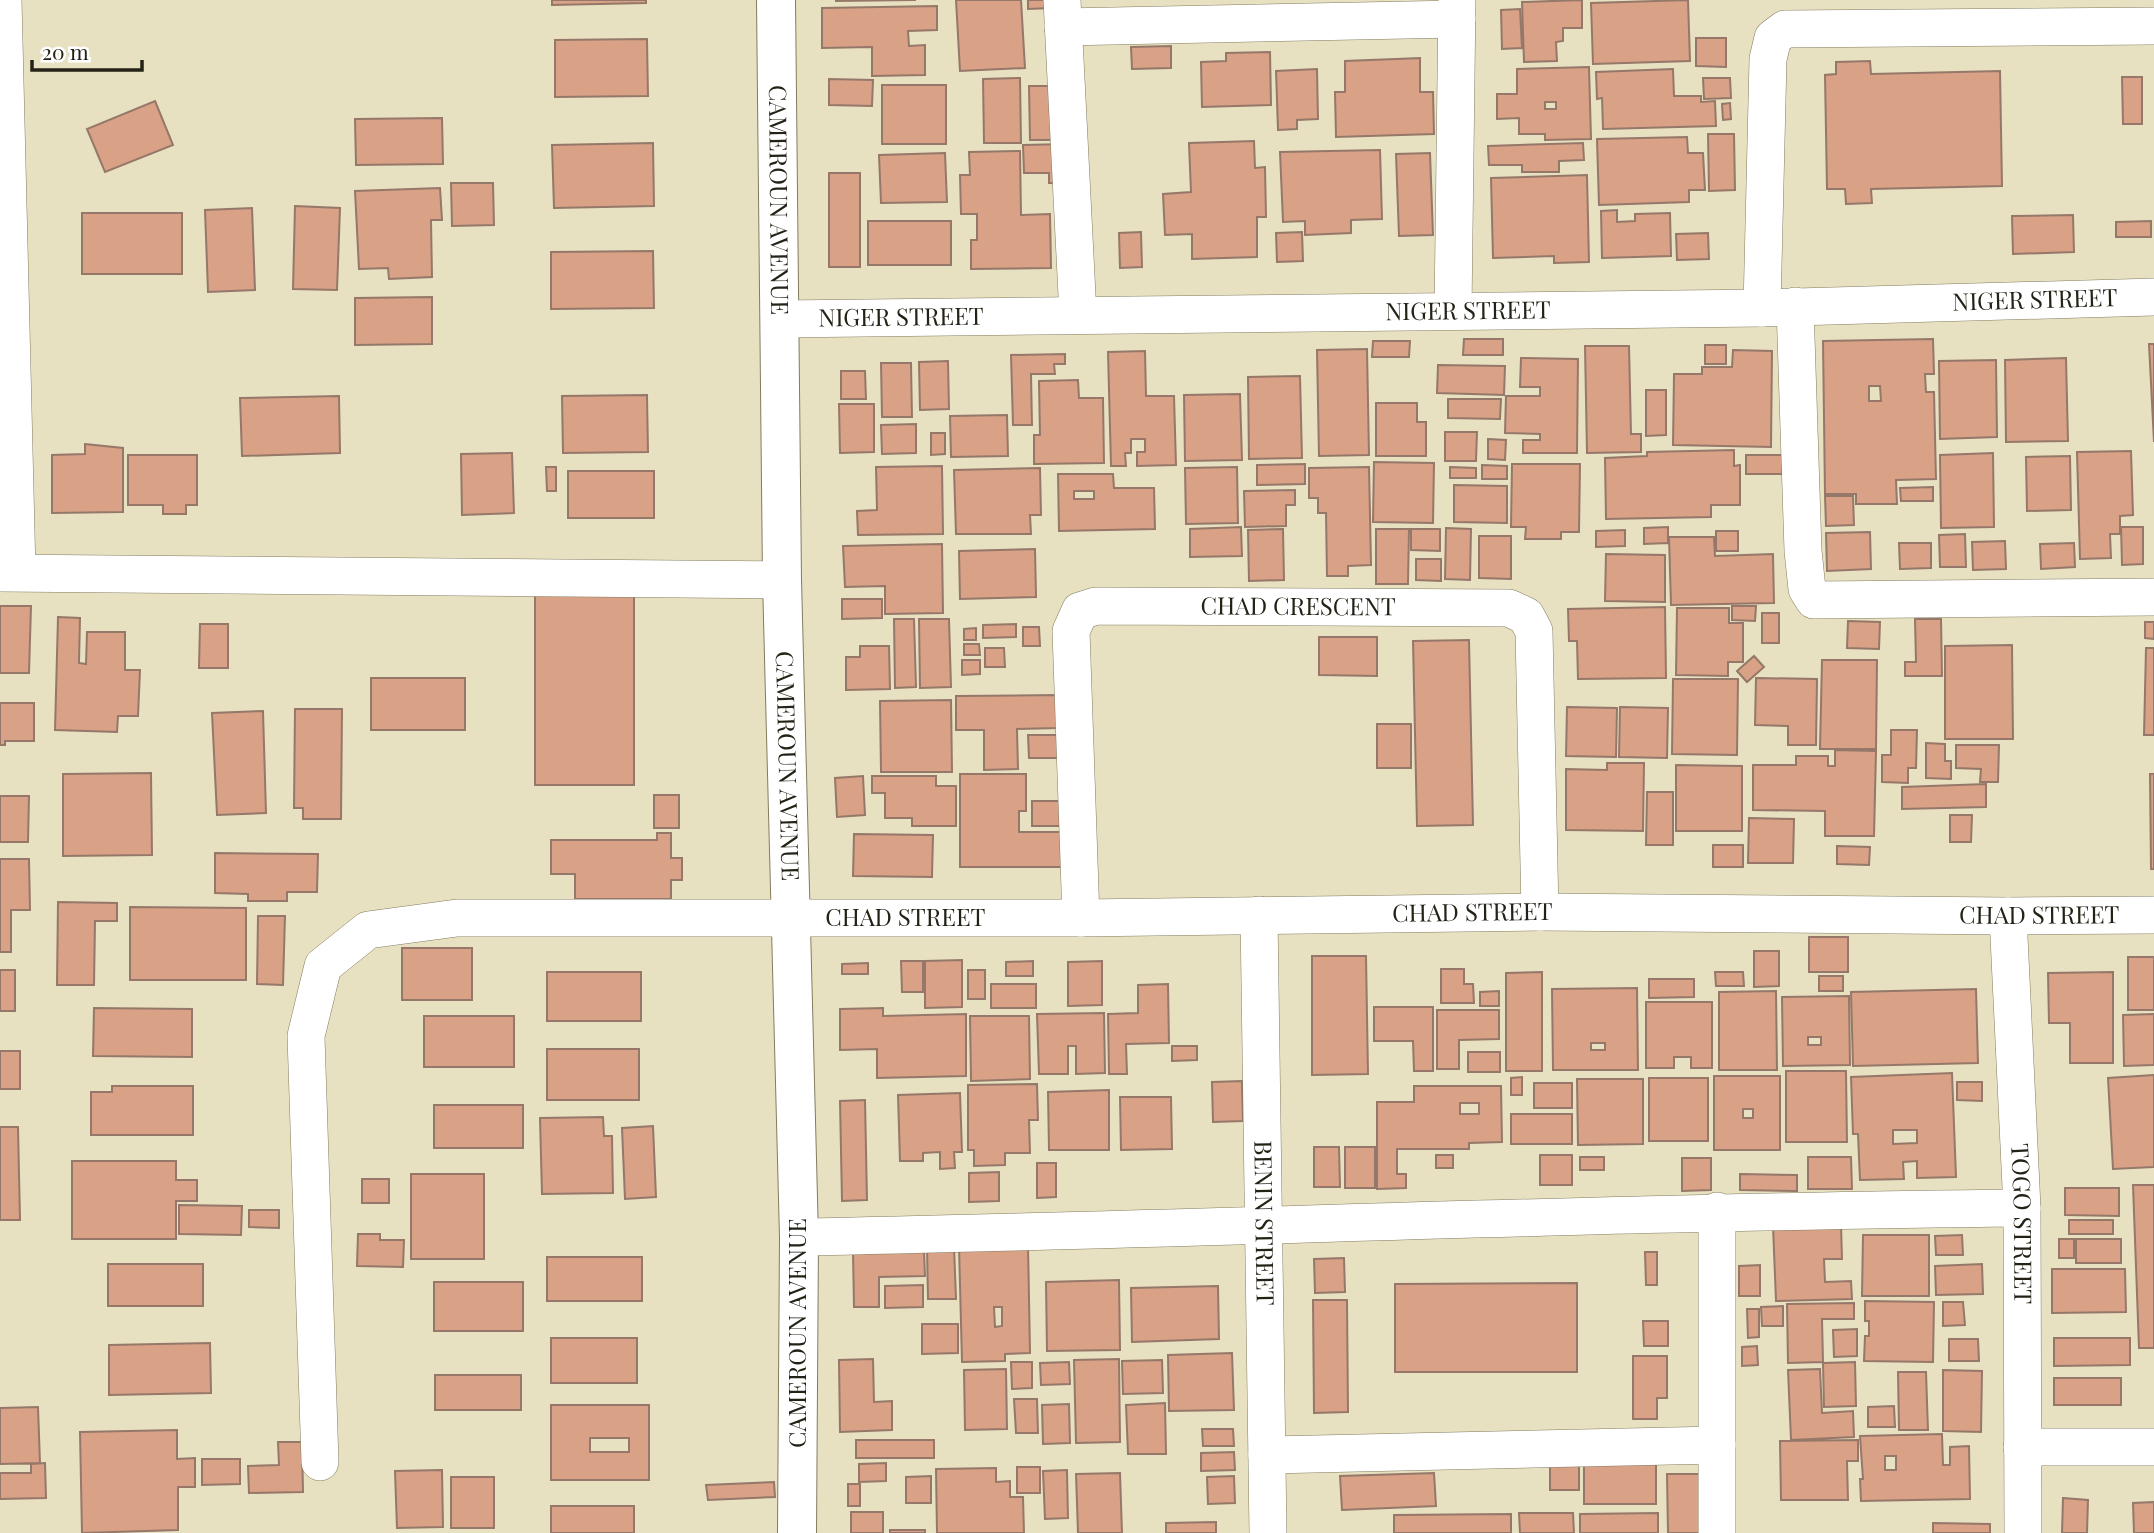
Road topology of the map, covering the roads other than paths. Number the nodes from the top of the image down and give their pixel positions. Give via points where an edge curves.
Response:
1 (3, 0) edge
2 (776, 0) edge
3 (1457, 10) edge
4 (1063, 13) edge
5 (2154, 26) edge
6 (2154, 297) edge
7 (1778, 307) junction
8 (1452, 311) junction
9 (1078, 315) junction
10 (780, 319) junction
11 (8, 572) edge
12 (782, 580) junction
13 (2154, 597) edge
14 (1540, 912) junction
15 (1259, 915) junction
16 (2154, 915) edge
17 (2008, 916) junction
18 (1081, 918) junction
19 (789, 919) junction
20 (2022, 1208) junction
21 (1717, 1211) junction
22 (1265, 1228) junction
23 (799, 1237) junction
24 (1717, 1445) junction
25 (2022, 1447) junction
26 (2154, 1447) edge
27 (1267, 1455) junction
28 (320, 1462) dead end
29 (797, 1533) edge
30 (1268, 1533) edge
31 (1717, 1533) edge
32 (2023, 1533) edge

1 - 11 street
2 - 10 street, CAMEROUN AVENUE
3 - 4 street
3 - 8 street
4 - 9 street
5 - 7 street via 1785,29 1773,38 1768,59
6 - 7 street, NIGER STREET
7 - 8 street, NIGER STREET
7 - 13 street via 1807,589 1814,600
8 - 9 street, NIGER STREET
9 - 10 street, NIGER STREET
10 - 12 street, CAMEROUN AVENUE
11 - 12 street
12 - 19 street, CAMEROUN AVENUE
14 - 15 street, CHAD STREET
14 - 17 street, CHAD STREET
14 - 18 street, CHAD CRESCENT via 1534,631 1526,616 1509,608 1096,606 1080,611 1071,631
15 - 18 street, CHAD STREET
15 - 22 street, BENIN STREET
16 - 17 street, CHAD STREET
17 - 20 street, TOGO STREET
18 - 19 street, CHAD STREET
19 - 23 street, CAMEROUN AVENUE
19 - 28 street, CHAD STREET via 457,918 368,930 323,966 306,1037
20 - 21 street
20 - 25 street, TOGO STREET
21 - 22 street
21 - 24 street
22 - 23 street
22 - 27 street, BENIN STREET
23 - 29 street, CAMEROUN AVENUE
24 - 27 street
24 - 31 street
25 - 26 street
25 - 32 street, TOGO STREET
27 - 30 street, BENIN STREET

